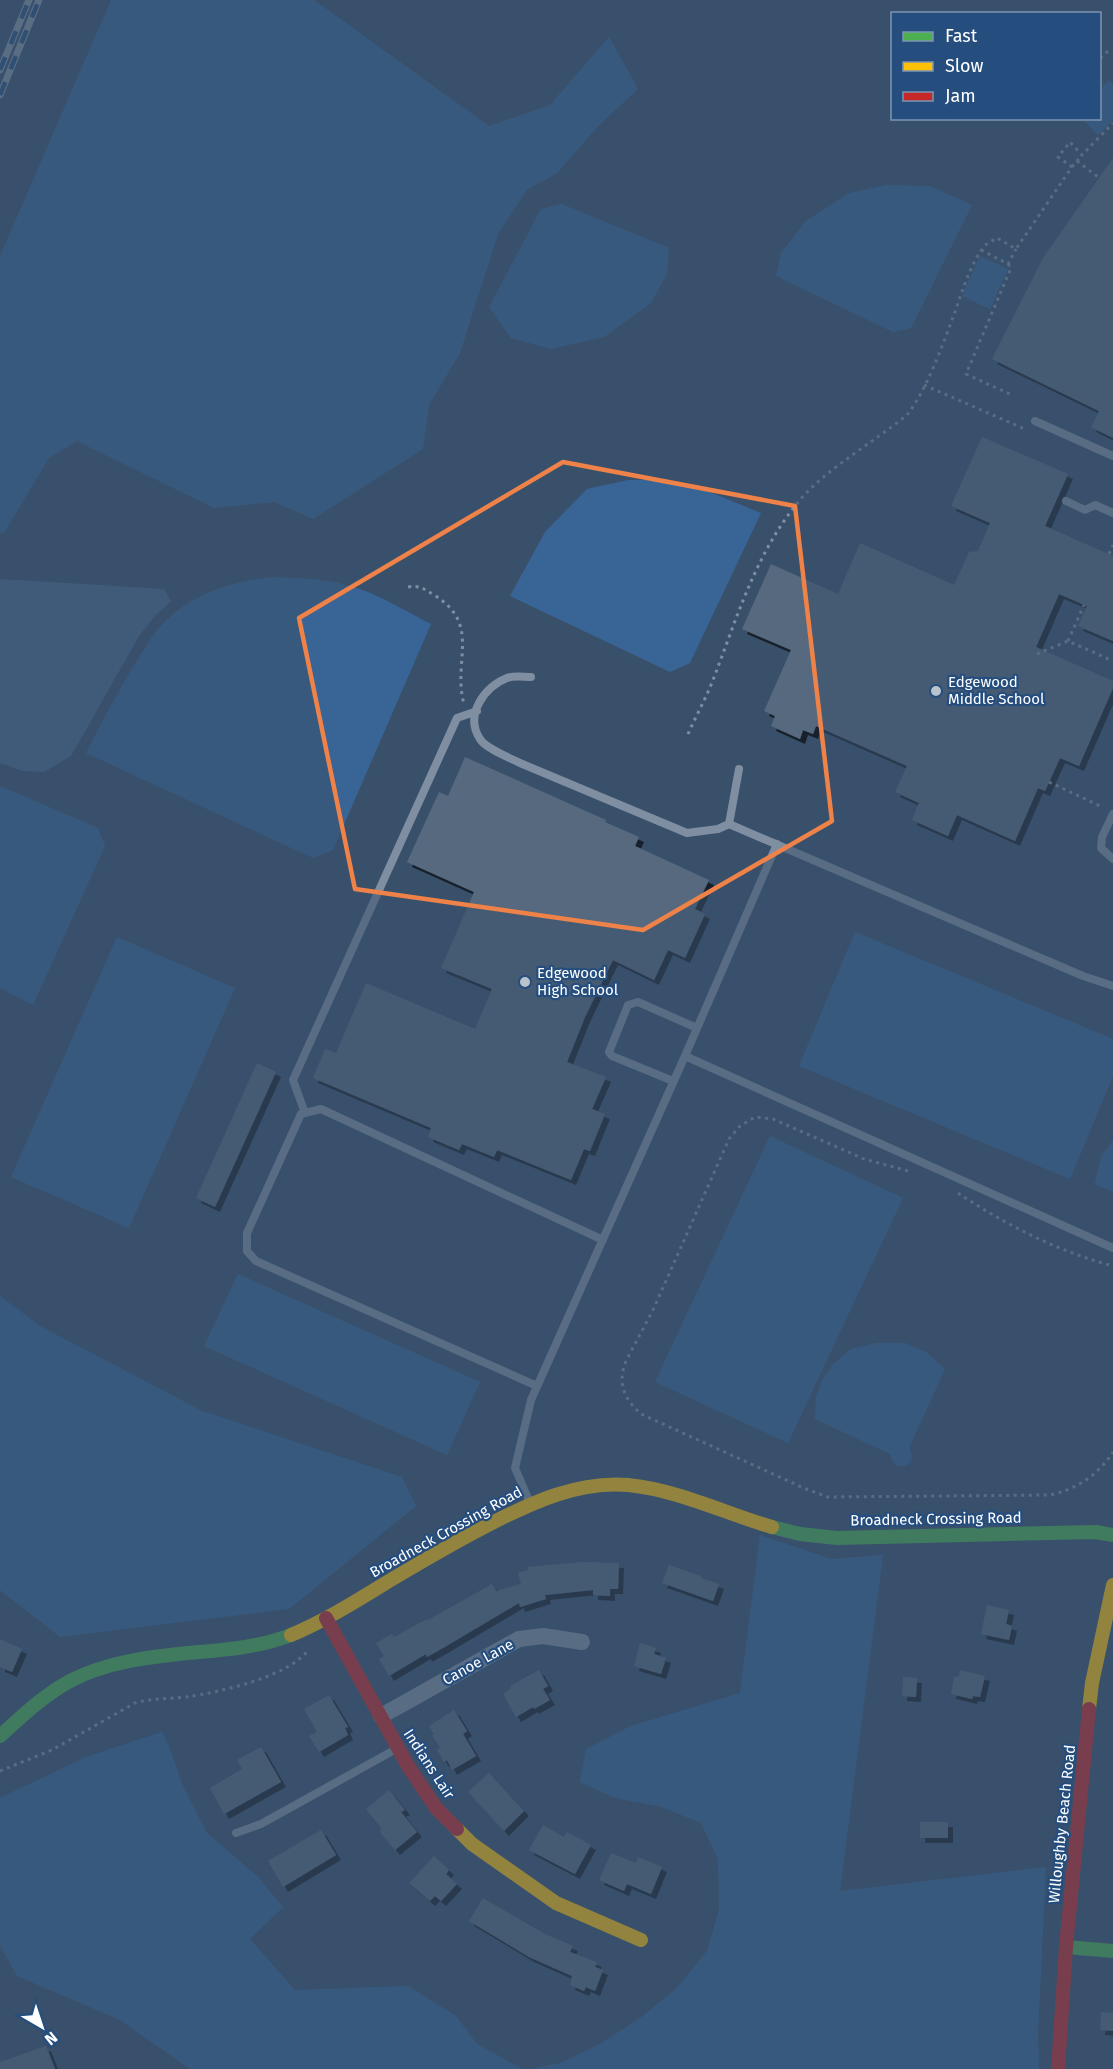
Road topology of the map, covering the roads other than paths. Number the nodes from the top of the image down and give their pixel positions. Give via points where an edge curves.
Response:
1 (1035, 421) dead end
2 (1113, 456) edge
3 (1066, 501) dead end
4 (1113, 513) edge
5 (531, 677) dead end
6 (477, 711) junction
7 (739, 769) dead end
8 (1113, 814) edge
9 (729, 824) junction
10 (777, 844) junction
11 (1113, 859) edge
12 (1113, 986) edge
13 (697, 1028) junction
14 (685, 1056) junction
15 (673, 1081) junction
16 (305, 1113) junction
17 (603, 1240) junction
18 (1113, 1248) edge
19 (537, 1386) junction
20 (530, 1504) junction
21 (1113, 1535) edge
22 (1113, 1585) edge
23 (326, 1618) junction
24 (582, 1642) dead end
25 (381, 1716) junction
26 (0, 1734) edge
27 (398, 1748) junction
28 (236, 1833) dead end
29 (641, 1940) dead end
30 (1066, 1947) junction
31 (1113, 1951) edge
32 (1058, 2069) edge

1 - 2 lane
3 - 4 lane via 1085,510 1095,505
5 - 6 lane via 508,677 486,691
6 - 9 lane via 475,724 480,740 520,763 687,833
6 - 16 lane via 457,717 292,1080
7 - 9 lane
8 - 11 lane via 1101,848
9 - 10 lane
10 - 12 lane
10 - 13 lane
13 - 14 lane
13 - 15 lane via 638,1002 628,1005 609,1052
14 - 15 lane
14 - 18 lane
15 - 17 lane
16 - 17 lane via 321,1109
16 - 19 lane via 301,1114 247,1233 247,1251 256,1261
17 - 19 lane
19 - 20 lane via 515,1468
20 - 21 street, Broadneck Crossing Road via 602,1485 638,1485 778,1529 814,1536 1096,1532
20 - 23 street, Broadneck Crossing Road via 470,1534
22 - 30 street, Willoughby Beach Road via 1092,1683
23 - 25 street, Indians Lair
23 - 26 street, Broadneck Crossing Road via 280,1639 245,1649 176,1654 96,1671 72,1680 44,1698
24 - 25 street, Canoe Lane via 543,1636 519,1639
25 - 27 street, Indians Lair
27 - 28 lane via 261,1824
27 - 29 street, Indians Lair via 436,1808 472,1844 556,1903
30 - 31 street
30 - 32 street, Willoughby Beach Road

